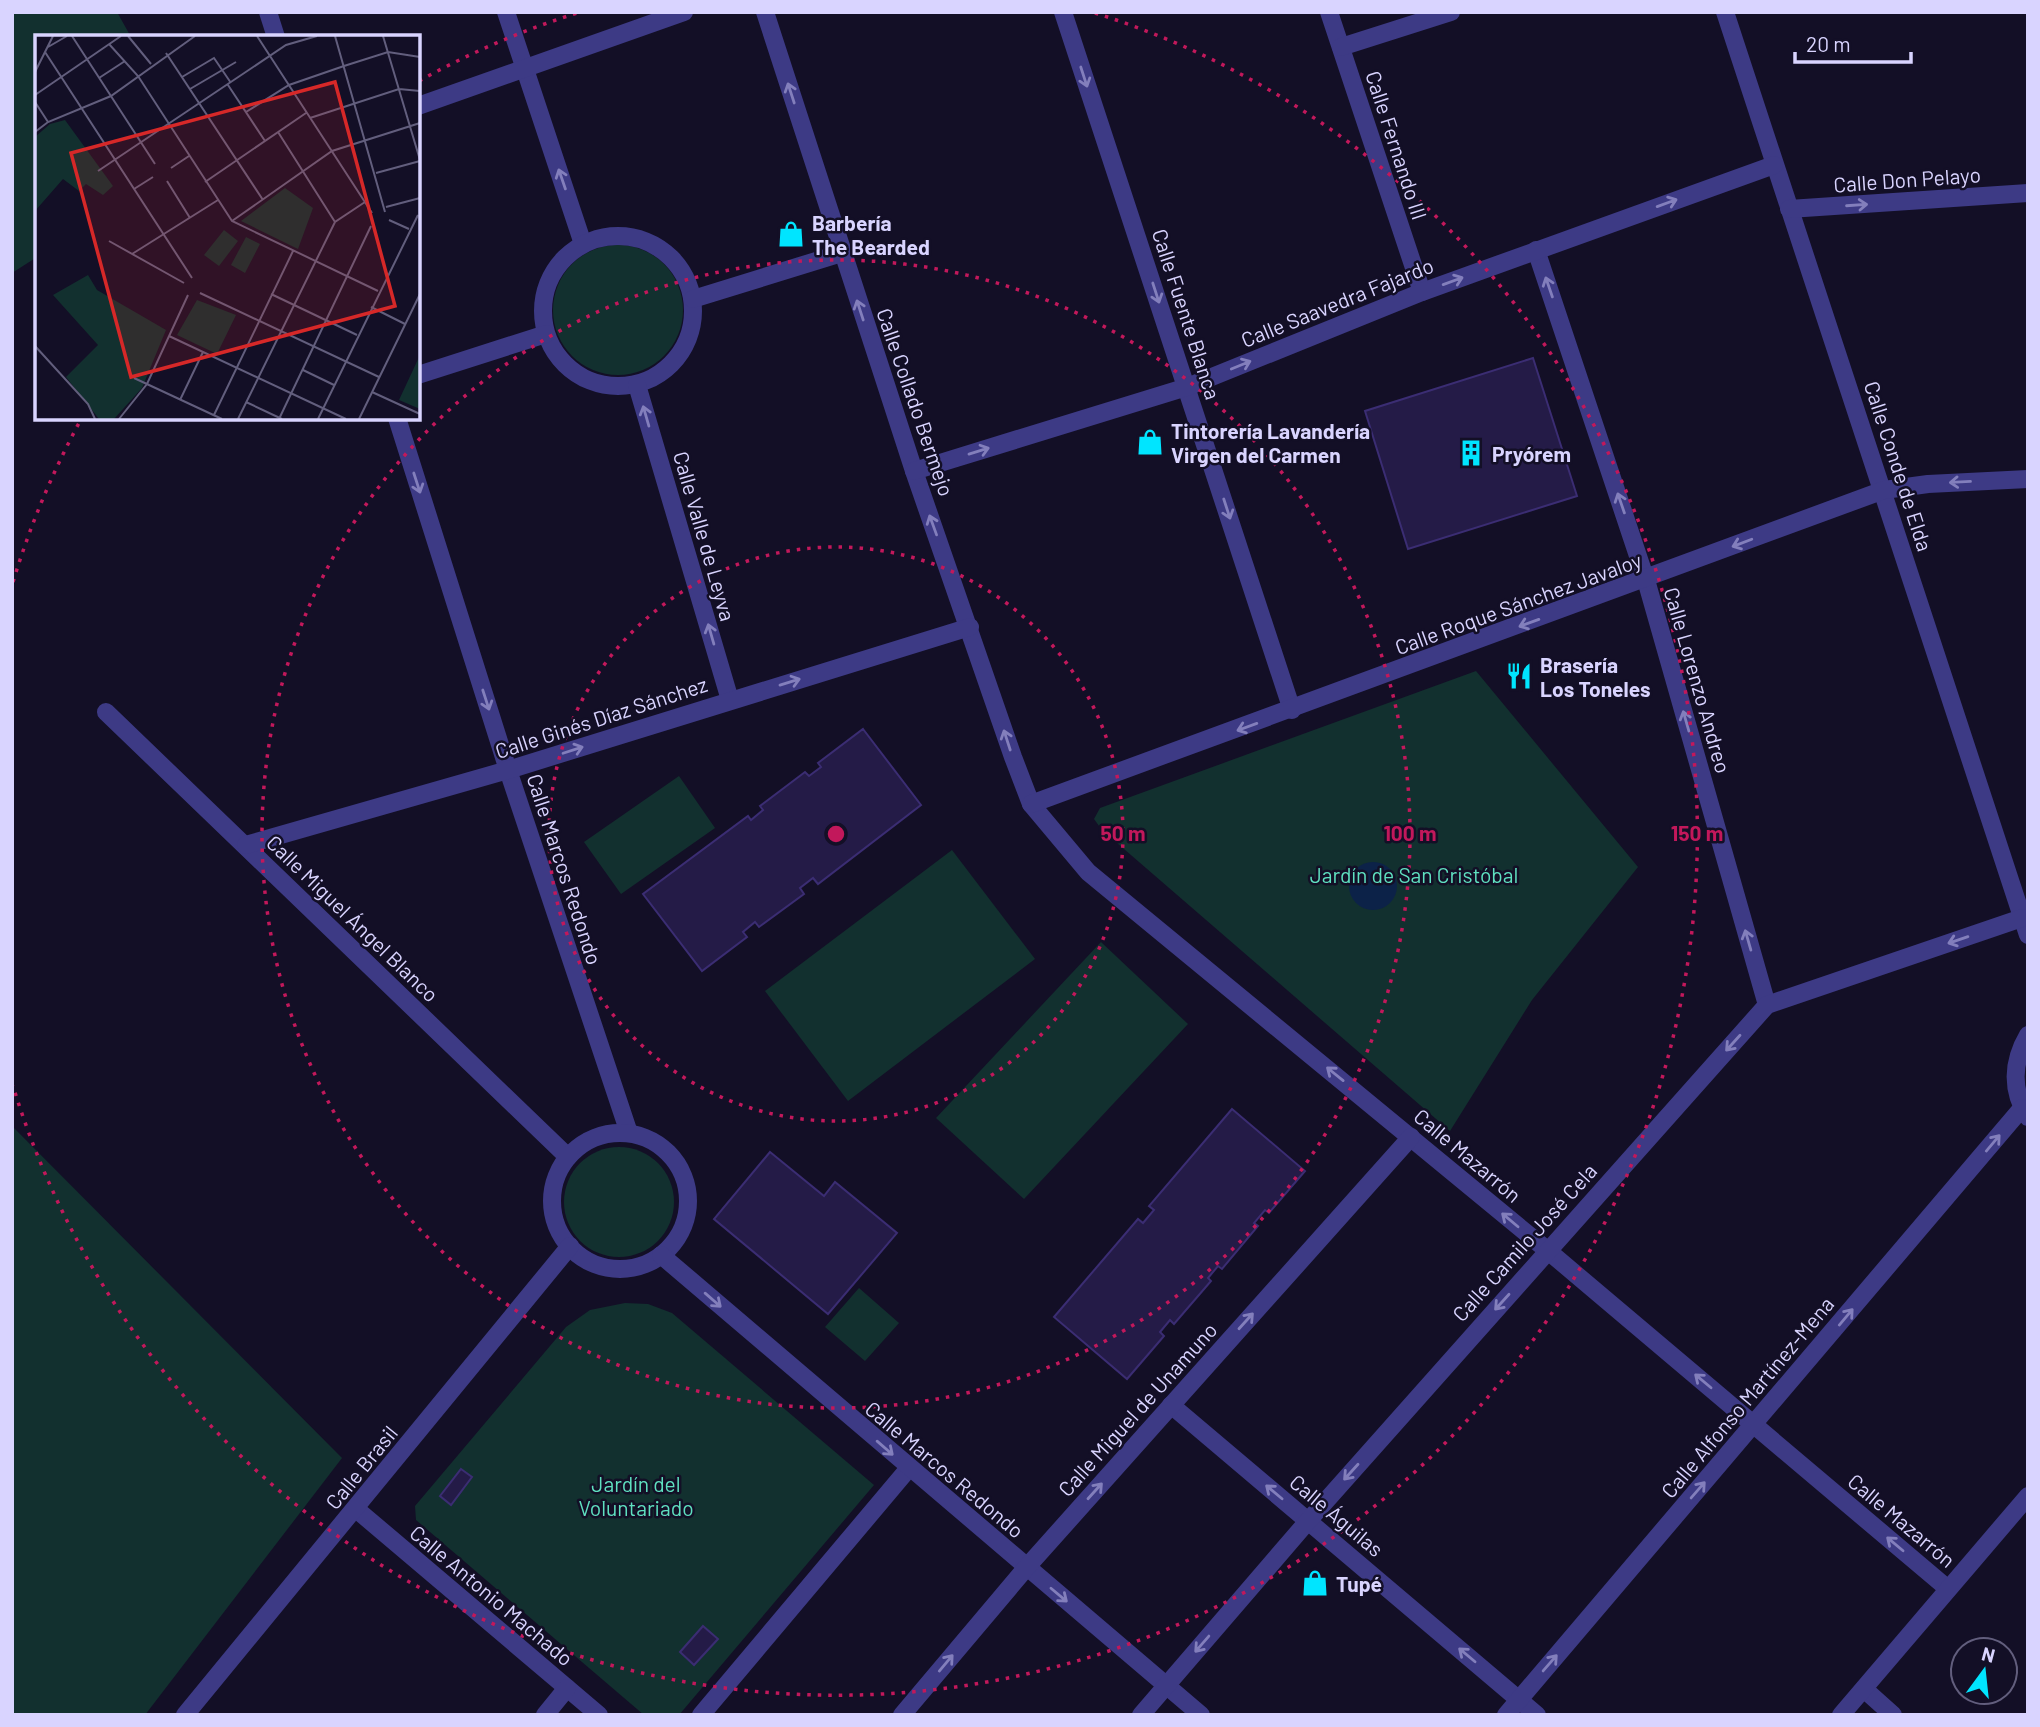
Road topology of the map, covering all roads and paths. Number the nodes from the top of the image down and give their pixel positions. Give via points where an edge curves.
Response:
1 (268, 12) edge
2 (506, 12) edge
3 (684, 12) edge
4 (765, 12) edge
5 (1063, 12) edge
6 (1329, 12) edge
7 (1451, 12) edge
8 (1725, 12) edge
9 (275, 35) edge
10 (1341, 47) junction
11 (524, 68) junction
12 (420, 105) edge
13 (1774, 165) junction
14 (2028, 194) edge
15 (1789, 209) junction
16 (583, 244) junction
17 (1536, 250) junction
18 (842, 253) junction
19 (1422, 292) junction
20 (693, 299) junction
21 (546, 334) junction
22 (420, 374) edge
23 (637, 385) junction
24 (1187, 387) junction
25 (398, 420) edge
26 (914, 471) junction
27 (2028, 479) edge
28 (1884, 490) junction
29 (1646, 580) junction
30 (970, 627) junction
31 (730, 700) junction
32 (1292, 710) junction
33 (106, 712) dead end
34 (508, 770) junction
35 (1031, 804) junction
36 (246, 845) junction
37 (2025, 927) edge
38 (1767, 1005) junction
39 (2028, 1035) edge
40 (2025, 1113) edge
41 (629, 1133) junction
42 (1411, 1137) junction
43 (568, 1157) junction
44 (570, 1246) junction
45 (1547, 1250) junction
46 (661, 1255) junction
47 (1171, 1405) junction
48 (1754, 1424) junction
49 (909, 1468) junction
50 (2028, 1496) edge
51 (356, 1509) junction
52 (1308, 1521) junction
53 (1026, 1568) junction
54 (1947, 1588) junction
55 (1166, 1686) junction
56 (567, 1688) junction
57 (1864, 1689) junction
58 (1519, 1699) junction
59 (185, 1715) edge
60 (545, 1715) edge
61 (599, 1715) edge
62 (701, 1715) edge
63 (902, 1715) edge
64 (1141, 1715) edge
65 (1201, 1715) edge
66 (1506, 1715) edge
67 (1537, 1715) edge
68 (1841, 1715) edge
69 (1893, 1715) edge

1 - 9 street
2 - 11 street
3 - 11 street
18 -> 4 street, Calle Collado Bermejo
5 -> 24 street, Calle Fuente Blanca
6 - 10 street, Calle Fernando III
7 - 10 street
8 - 13 street, Calle Conde de Elda
10 - 19 street, Calle Fernando III
11 - 12 street
16 -> 11 street
13 - 15 street, Calle Conde de Elda
17 -> 13 street, Calle Saavedra Fajardo
15 -> 14 street, Calle Don Pelayo
15 - 28 street, Calle Conde de Elda
16 - 20 street via 608,236 634,238 659,248 678,265
16 - 21 street via 566,256 544,292
19 -> 17 street, Calle Saavedra Fajardo
29 -> 17 street, Calle Lorenzo Andreo
18 - 20 street
26 -> 18 street, Calle Collado Bermejo
24 -> 19 street, Calle Saavedra Fajardo
20 - 23 street via 689,337 677,358 659,375
21 - 22 street
21 - 23 street via 556,355 591,382
31 -> 23 street, Calle Valle de Leyva
26 -> 24 street, Calle Saavedra Fajardo
24 -> 32 street, Calle Fuente Blanca
25 -> 34 street, Calle Marcos Redondo
30 -> 26 street, Calle Collado Bermejo
27 -> 28 street, Calle Roque Sánchez Javaloy
28 -> 29 street, Calle Roque Sánchez Javaloy
28 - 37 street, Calle Conde de Elda
29 -> 32 street, Calle Roque Sánchez Javaloy
38 -> 29 street, Calle Lorenzo Andreo
31 -> 30 street, Calle Ginés Díaz Sánchez
35 -> 30 street, Calle Collado Bermejo
34 -> 31 street, Calle Ginés Díaz Sánchez
32 -> 35 street, Calle Roque Sánchez Javaloy
33 - 36 street, Calle Miguel Ángel Blanco
34 - 36 street, Calle Ginés Díaz Sánchez
34 - 41 street, Calle Marcos Redondo
42 -> 35 street, Calle Mazarrón via 1088,872
36 - 43 street, Calle Miguel Ángel Blanco
37 -> 38 street, Calle Camilo José Cela
38 -> 45 street, Calle Camilo José Cela
39 - 40 street via 2015,1072
48 -> 40 street, Calle Alfonso Martínez-Mena
41 - 43 street via 606,1134 585,1142
41 - 46 street via 660,1147 682,1172 688,1195 686,1218 677,1238
45 -> 42 street, Calle Mazarrón
47 -> 42 street, Calle Miguel de Unamuno
43 - 44 street via 556,1176 552,1196 554,1218
44 - 46 street via 597,1265 619,1269
44 - 51 street, Calle Brasil
48 -> 45 street, Calle Mazarrón
45 -> 52 street, Calle Camilo José Cela
46 -> 49 street, Calle Marcos Redondo
52 -> 47 street, Calle Águilas
53 -> 47 street, Calle Miguel de Unamuno
54 -> 48 street, Calle Mazarrón
58 -> 48 street, Calle Alfonso Martínez-Mena
49 - 53 street, Calle Marcos Redondo
49 - 62 street
50 - 54 street
51 - 56 street, Calle Antonio Machado
51 - 59 street, Calle Brasil
52 -> 55 street, Calle Camilo José Cela
58 -> 52 street, Calle Águilas
53 -> 55 street, Calle Marcos Redondo
63 -> 53 street, Calle Miguel de Unamuno
54 - 57 street
55 - 64 street, Calle Camilo José Cela
55 - 65 street, Calle Marcos Redondo
56 - 60 street
56 - 61 street, Calle Antonio Machado
57 - 68 street
57 - 69 street
58 - 66 street, Calle Alfonso Martínez-Mena
58 - 67 street, Calle Águilas

